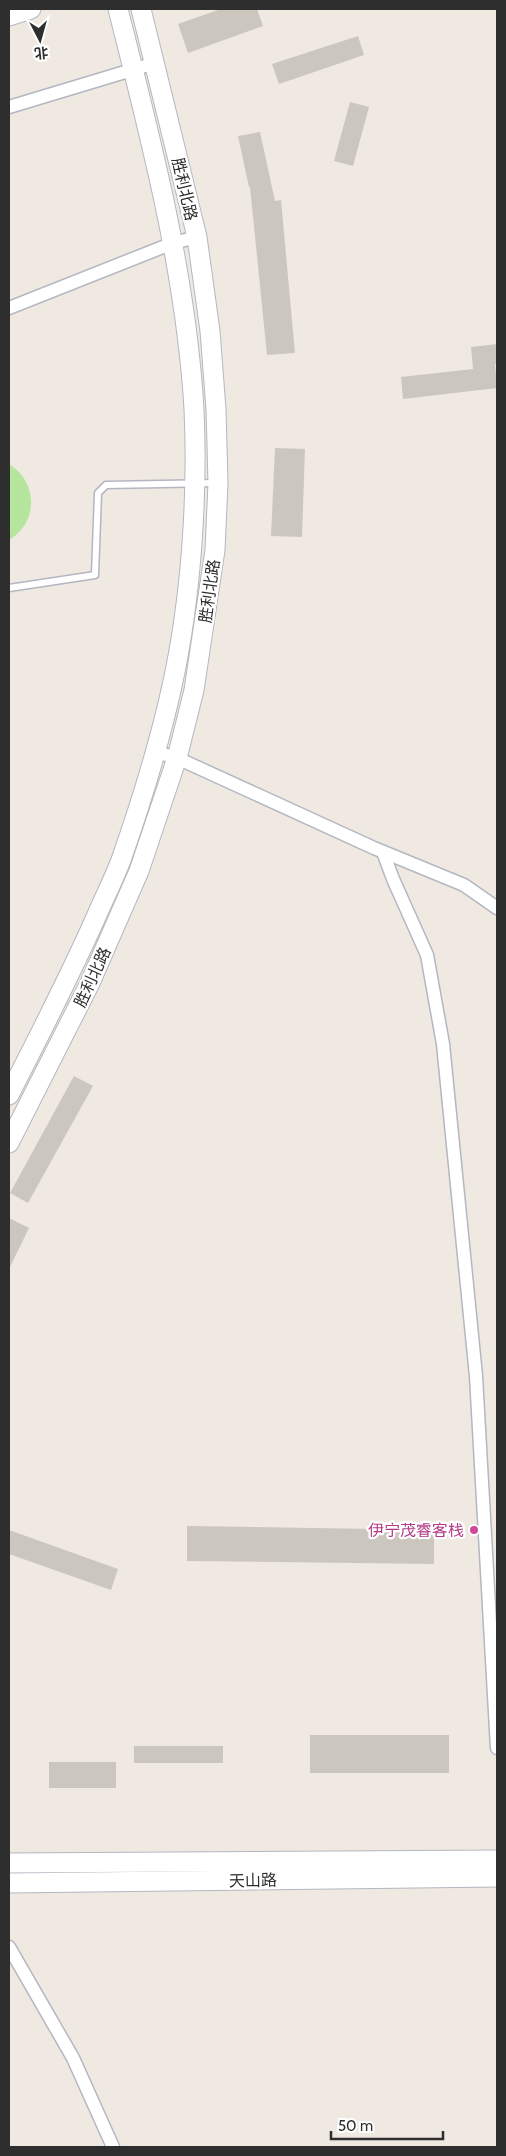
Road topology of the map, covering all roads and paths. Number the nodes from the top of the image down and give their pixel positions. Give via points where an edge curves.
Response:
1 (31, 9) edge
2 (118, 9) edge
3 (141, 9) edge
4 (9, 16) edge
5 (155, 63) junction
6 (133, 69) junction
7 (9, 107) edge
8 (197, 237) junction
9 (173, 243) junction
10 (9, 308) edge
11 (218, 483) junction
12 (194, 484) junction
13 (9, 588) edge
14 (156, 752) junction
15 (177, 758) junction
16 (383, 852) junction
17 (497, 908) edge
18 (9, 1095) edge
19 (9, 1143) edge
20 (497, 1748) edge
21 (497, 1860) edge
22 (9, 1863) edge
23 (497, 1877) edge
24 (9, 1883) edge
25 (9, 1947) edge
26 (113, 2147) edge

1 - 4 main road
2 - 6 main road, 胜利北路
3 - 5 main road, 胜利北路
5 - 6 street
5 - 8 main road, 胜利北路
6 - 7 street
6 - 9 main road, 胜利北路
8 - 9 street
8 - 11 main road, 胜利北路 via 215,390
9 - 10 street
9 - 12 main road, 胜利北路 via 194,410
11 - 12 lane
11 - 15 main road, 胜利北路 via 215,550 194,690
12 - 13 lane via 106,485 98,493 95,574
12 - 14 main road, 胜利北路 via 185,613 173,684
14 - 15 street
14 - 18 main road, 胜利北路 via 120,862 71,973
15 - 16 street
15 - 19 main road, 胜利北路 via 139,871 98,966
16 - 17 street via 464,886
16 - 20 street via 427,955 443,1044 476,1376
21 - 22 main road, 天山路
23 - 24 main road, 天山路
25 - 26 street via 73,2058

